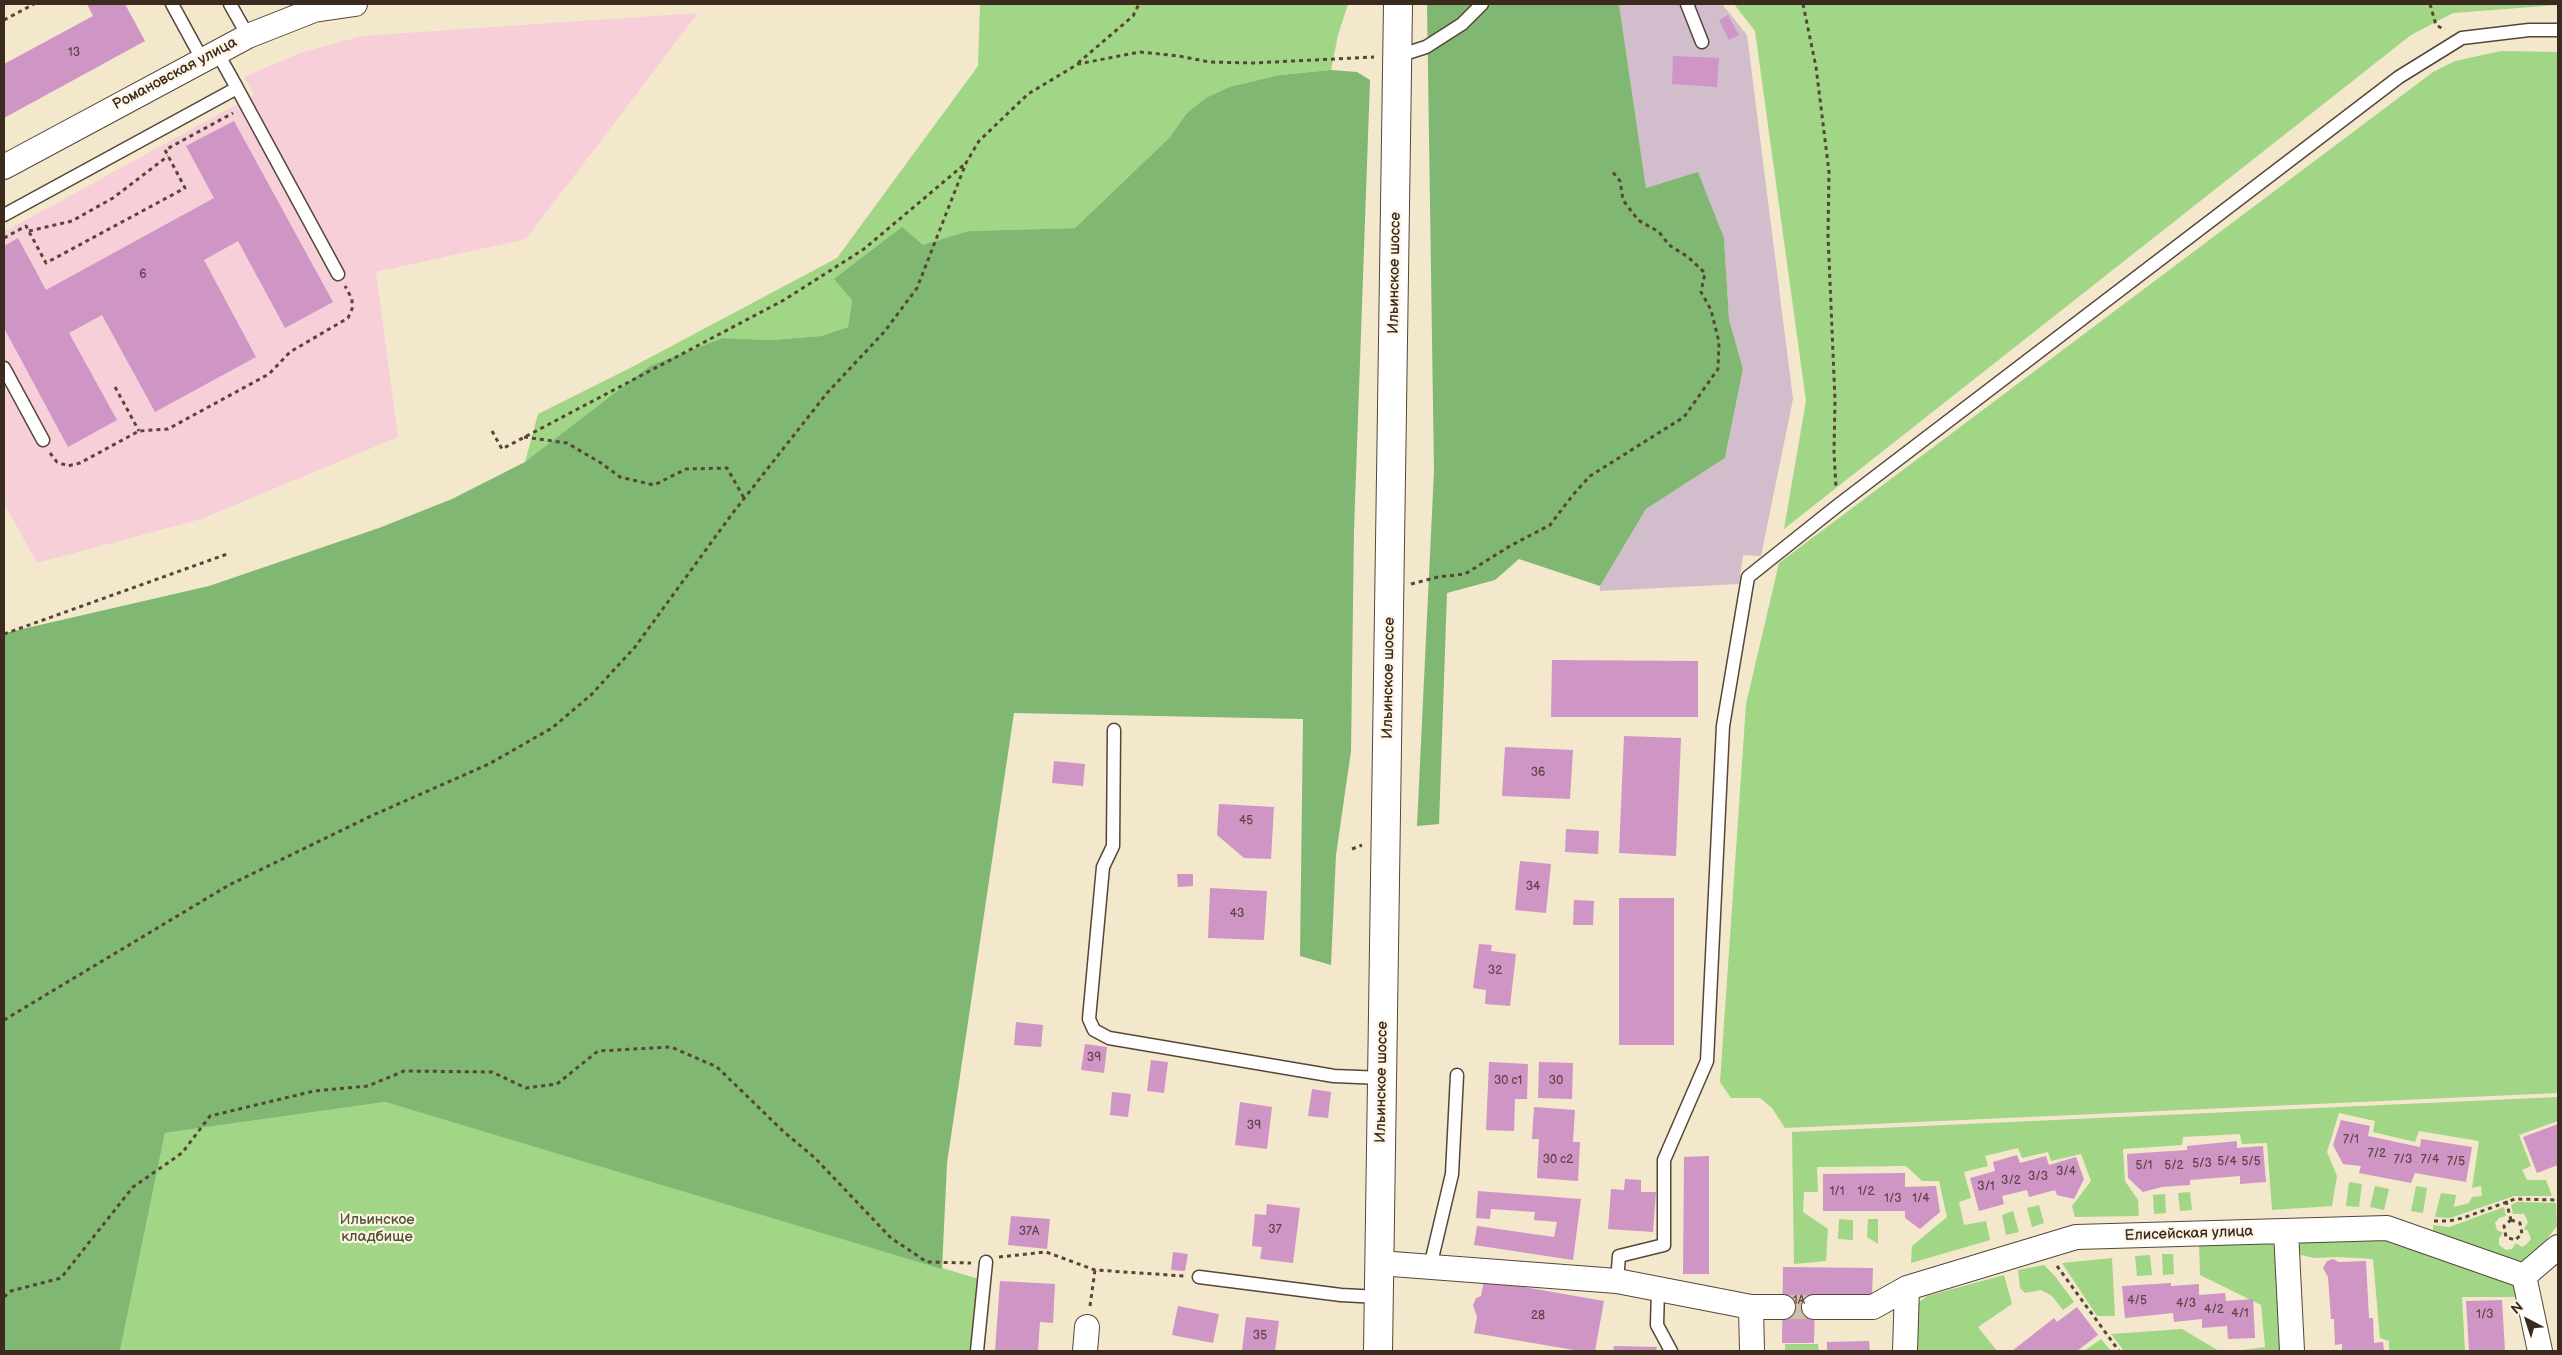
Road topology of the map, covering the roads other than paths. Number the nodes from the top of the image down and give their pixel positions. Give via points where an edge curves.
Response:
1 (172, 4) edge
2 (230, 4) edge
3 (355, 4) edge
4 (1398, 4) edge
5 (1482, 4) edge
6 (1687, 4) edge
7 (2558, 30) edge
8 (248, 36) junction
9 (1702, 42) dead end
10 (210, 55) junction
11 (1398, 56) junction
12 (237, 88) junction
13 (4, 166) edge
14 (4, 215) edge
15 (338, 274) road end
16 (4, 368) edge
17 (43, 440) road end
18 (1114, 730) dead end
19 (1458, 1074) dead end
20 (1383, 1078) junction
21 (2286, 1231) junction
22 (2558, 1246) edge
23 (986, 1262) dead end
24 (1379, 1263) junction
25 (1430, 1267) junction
26 (2524, 1276) junction
27 (1199, 1277) dead end
28 (1617, 1281) junction
29 (1908, 1288) junction
30 (1658, 1289) junction
31 (1379, 1297) junction
32 (1751, 1307) junction
33 (1783, 1307) tunnel mouth
34 (1814, 1307) tunnel mouth
35 (1087, 1327) road end
36 (977, 1351) edge
37 (1085, 1351) edge
38 (1378, 1351) edge
39 (1671, 1351) edge
40 (1752, 1351) edge
41 (1905, 1351) edge
42 (2292, 1351) edge
43 (2540, 1351) edge

1 - 10 lane
2 - 8 lane
3 - 8 street, Романовская улица via 314,10
4 - 11 main road, Ильинское шоссе
5 - 11 lane via 1462,24 1426,48
6 - 9 lane
7 - 28 lane via 2462,38 2399,77 1748,577 1723,726 1707,1061 1664,1160 1664,1246 1619,1256
8 - 10 street, Романовская улица
10 - 12 lane
10 - 13 street, Романовская улица
11 - 20 main road, Ильинское шоссе
12 - 14 lane
12 - 15 lane
16 - 17 lane
18 - 20 lane via 1113,846 1103,867 1089,1019 1094,1030 1109,1038 1346,1077
19 - 25 lane via 1452,1174
20 - 24 main road, Ильинское шоссе
21 - 26 street, Елисейская улица via 2387,1228
21 - 29 street, Елисейская улица via 2076,1237
21 - 42 street
22 - 26 street
23 - 36 lane
24 - 25 street
24 - 31 main road, Ильинское шоссе
25 - 28 street
26 - 43 street
27 - 31 lane
28 - 30 street
29 - 34 street, Елисейская улица via 1874,1308
29 - 41 street
30 - 32 street
30 - 39 lane via 1657,1325
31 - 38 main road, Ильинское шоссе
32 - 33 street
32 - 40 street
35 - 37 street

